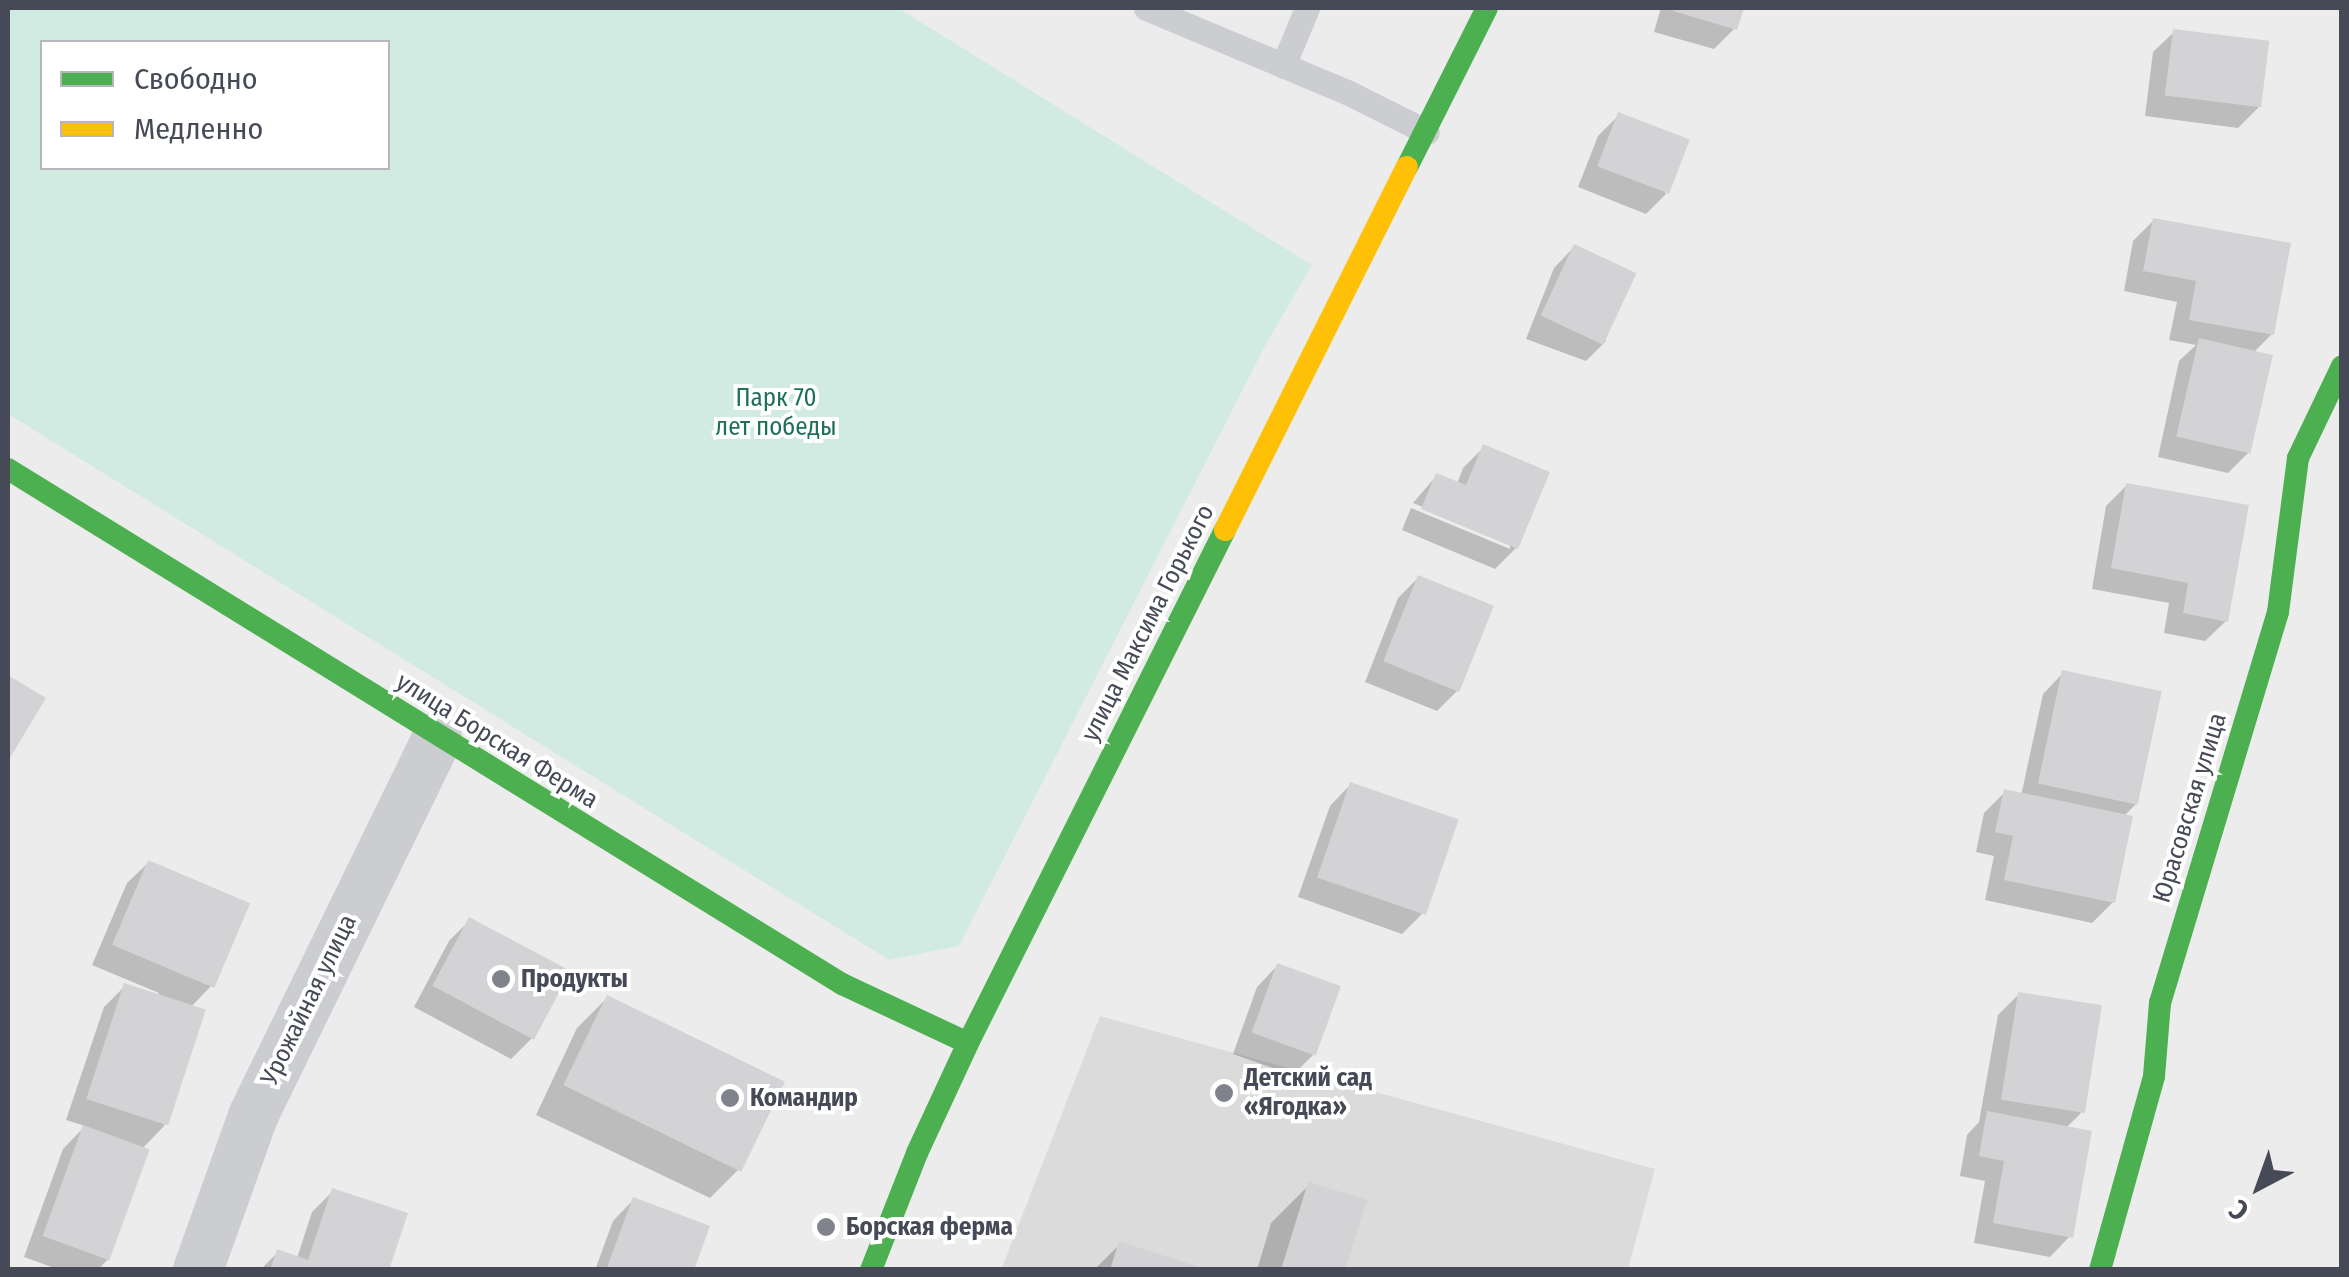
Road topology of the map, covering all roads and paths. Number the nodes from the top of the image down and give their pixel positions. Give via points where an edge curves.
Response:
1 (1146, 8) edge
2 (1307, 8) edge
3 (1487, 8) edge
4 (1282, 66) junction
5 (1427, 132) junction
6 (2342, 366) edge
7 (9, 472) edge
8 (437, 738) junction
9 (968, 1043) junction
10 (198, 1270) edge
11 (871, 1270) edge
12 (2100, 1270) edge

1 - 4 lane
2 - 4 lane
3 - 5 street, улица Максима Горького
4 - 5 lane
5 - 9 street, улица Максима Горького
6 - 12 street, Юрасовская улица via 2298,458 2278,612 2160,1003 2154,1076
7 - 8 street, улица Борская Ферма
8 - 9 street, улица Борская Ферма via 842,984
8 - 10 street, Урожайная улица via 253,1116
9 - 11 street, улица Максима Горького

